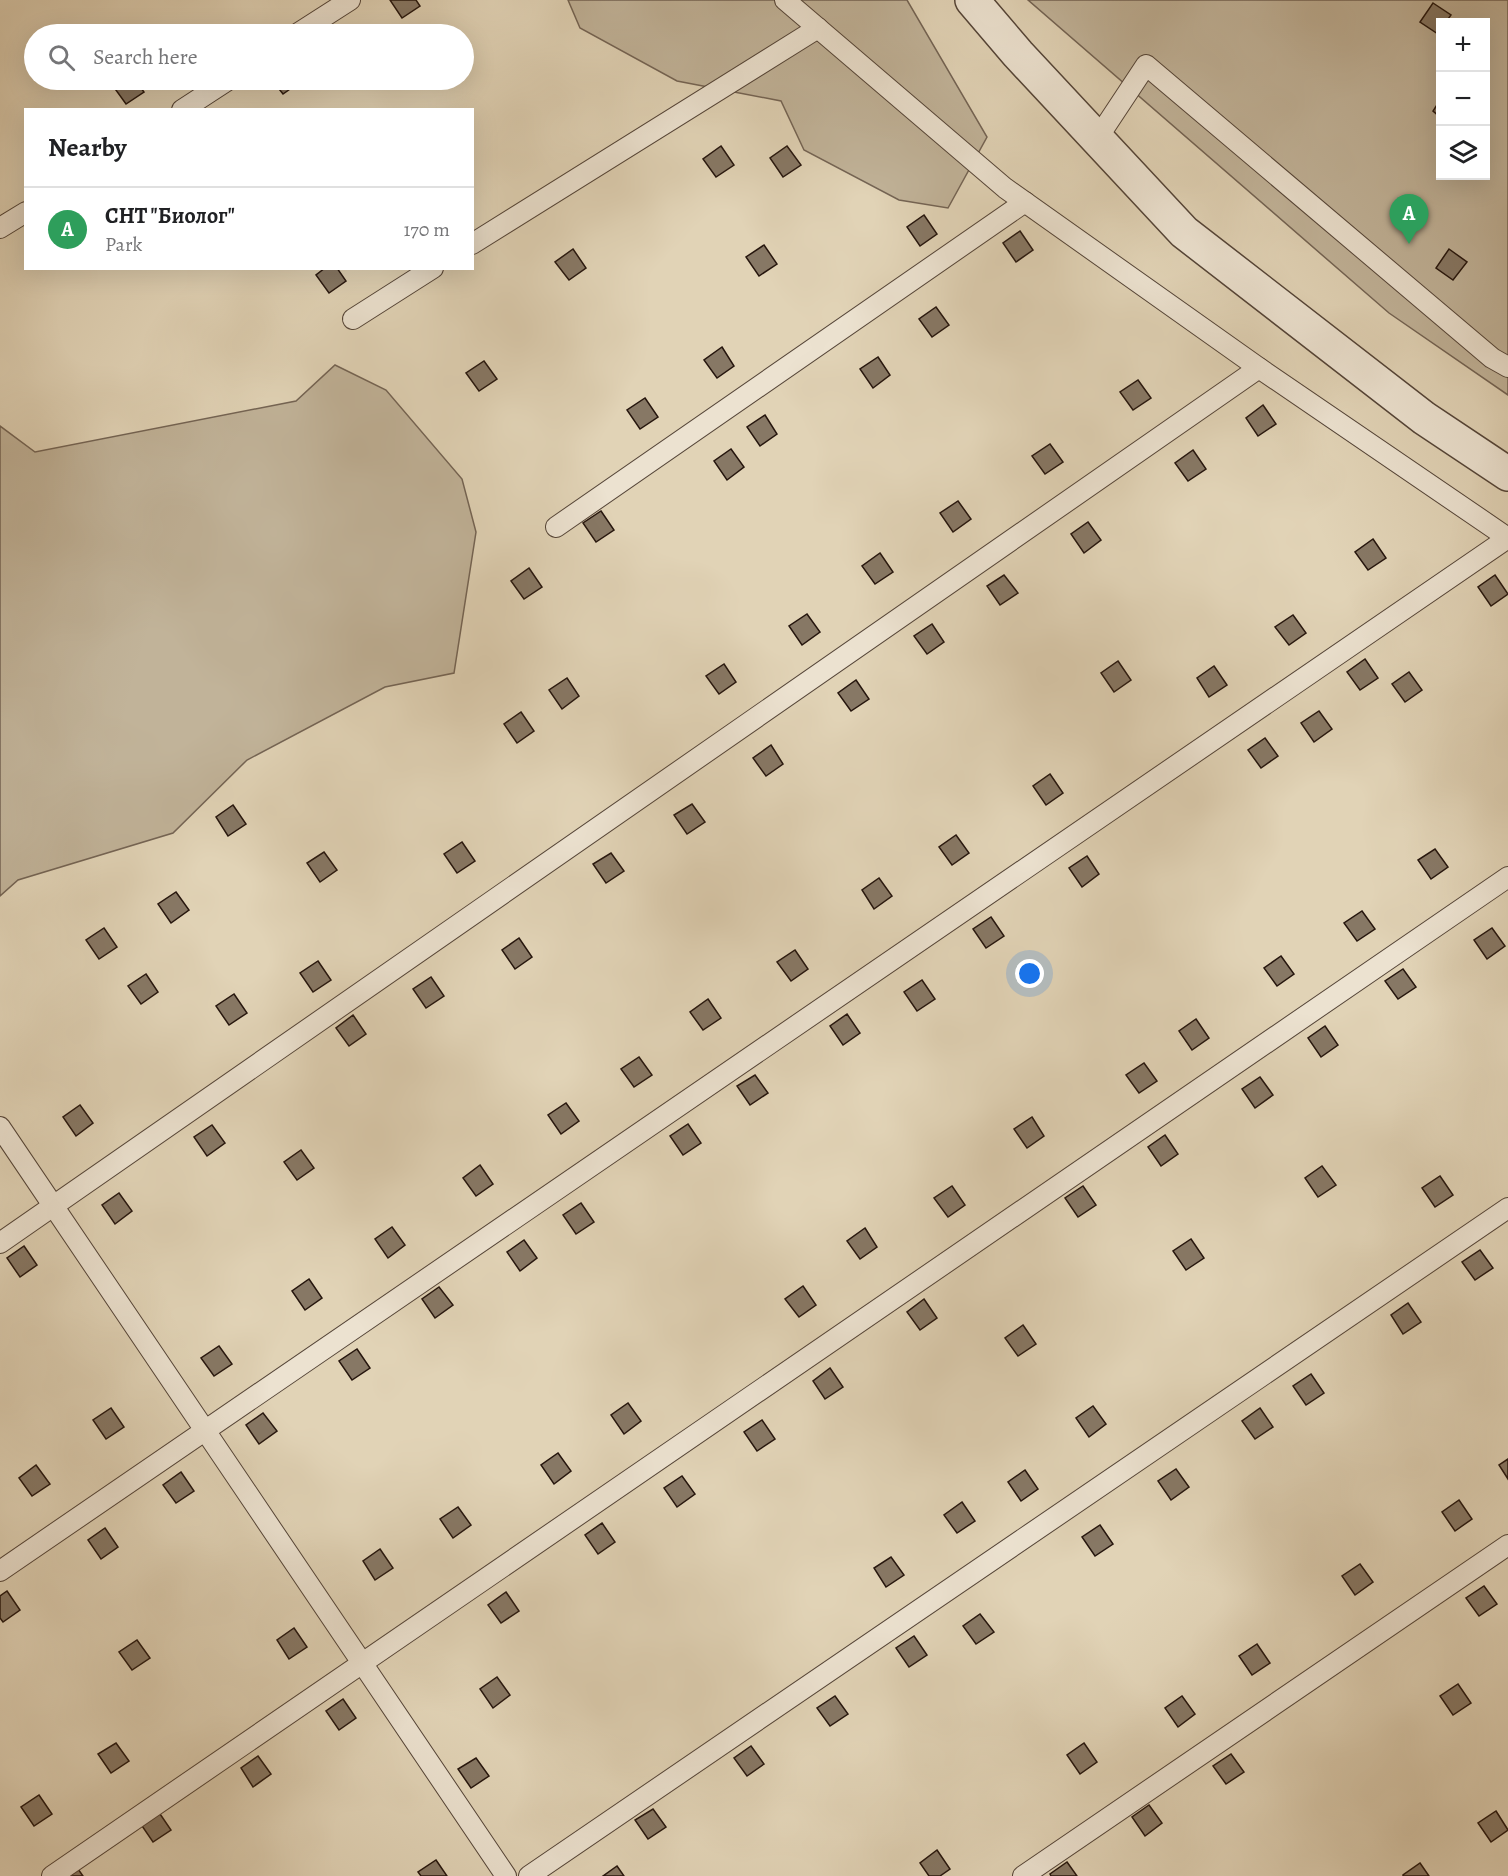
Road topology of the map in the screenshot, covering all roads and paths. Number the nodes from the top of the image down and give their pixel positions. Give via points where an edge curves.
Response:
1 (350, 0) edge
2 (786, 0) edge
3 (972, 0) edge
4 (313, 24) edge
5 (818, 28) junction
6 (213, 90) edge
7 (185, 108) edge
8 (1097, 139) junction
9 (1025, 202) junction
10 (24, 213) edge
11 (0, 228) edge
12 (474, 243) edge
13 (430, 270) edge
14 (353, 319) dead end
15 (1508, 367) edge
16 (1259, 368) junction
17 (1508, 474) edge
18 (556, 527) dead end
19 (1508, 538) edge
20 (1508, 877) edge
21 (0, 1127) edge
22 (52, 1207) junction
23 (1508, 1208) edge
24 (0, 1243) edge
25 (204, 1431) junction
26 (1508, 1545) edge
27 (0, 1571) edge
28 (362, 1663) junction
29 (52, 1876) edge
30 (506, 1876) edge
31 (530, 1876) edge
32 (1023, 1876) edge

1 - 4 lane
2 - 5 lane
3 - 8 street
5 - 9 lane
5 - 12 lane
6 - 7 lane
8 - 15 lane via 1146,65 1492,358
8 - 17 street via 1184,231 1424,418
9 - 16 lane
9 - 18 lane
10 - 11 lane
13 - 14 lane
16 - 19 lane
16 - 22 lane
19 - 25 lane
20 - 28 lane
21 - 22 lane
22 - 24 lane
22 - 25 lane
23 - 31 lane
25 - 27 lane
25 - 28 lane
26 - 32 lane
28 - 29 lane
28 - 30 lane

